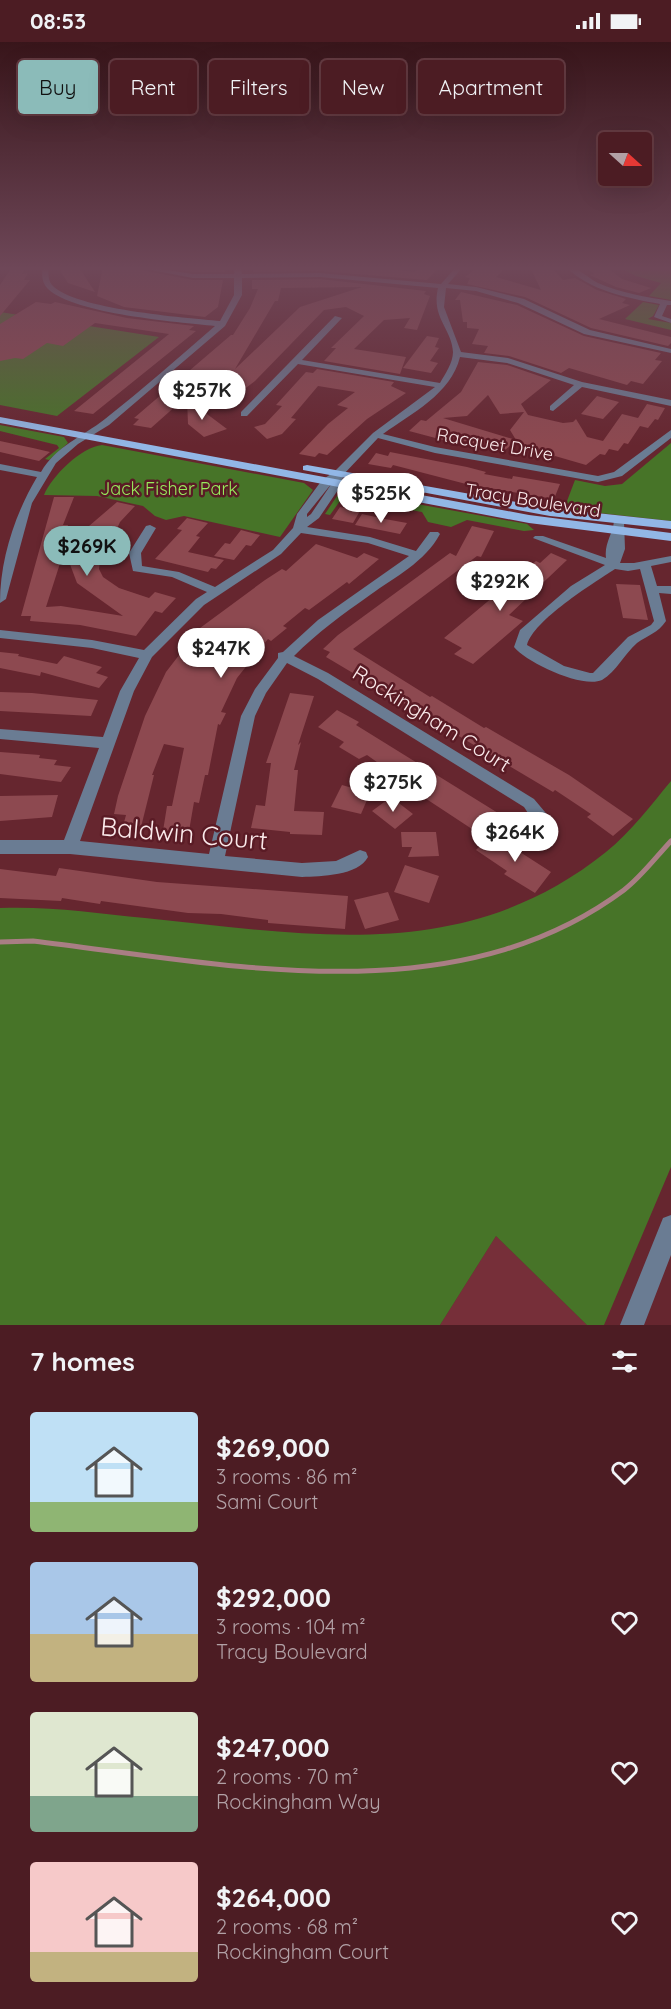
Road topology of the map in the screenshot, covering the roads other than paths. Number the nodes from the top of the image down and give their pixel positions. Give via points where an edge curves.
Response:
1 (219, 327) edge
2 (329, 327) edge
3 (446, 327) edge
4 (576, 327) edge
5 (671, 351) edge
6 (457, 354) junction
7 (296, 361) junction
8 (580, 384) junction
9 (442, 386) junction
10 (671, 403) edge
11 (553, 408) dead end
12 (0, 410) edge
13 (244, 414) dead end
14 (0, 420) edge
15 (91, 434) junction
16 (671, 434) edge
17 (376, 435) junction
18 (0, 467) edge
19 (43, 475) junction
20 (334, 480) junction
21 (671, 525) edge
22 (618, 527) junction
23 (150, 528) dead end
24 (298, 529) junction
25 (434, 534) dead end
26 (671, 537) edge
27 (539, 538) dead end
28 (417, 555) junction
29 (671, 559) edge
30 (645, 564) junction
31 (613, 565) junction
32 (653, 589) junction
33 (671, 590) edge
34 (215, 591) junction
35 (0, 599) edge
36 (665, 614) edge
37 (0, 634) edge
38 (147, 655) junction
39 (283, 656) junction
40 (0, 734) edge
41 (108, 743) junction
42 (550, 829) dead end
43 (0, 847) edge
44 (70, 847) junction
45 (360, 856) dead end
46 (216, 861) junction
47 (671, 1226) edge
48 (632, 1325) edge

1 - 15 street
2 - 7 street
3 - 6 street
4 - 5 street
6 - 8 street via 508,361
6 - 9 street
7 - 9 street
7 - 13 street
8 - 10 street
8 - 11 street
9 - 17 street
12 - 15 main road, Tracy Boulevard
14 - 15 main road, Tracy Boulevard
15 - 19 street via 63,464
15 - 20 main road, Tracy Boulevard
16 - 17 street, Racquet Drive via 608,478 435,450
17 - 20 street
18 - 19 street
19 - 35 street via 27,503
20 - 22 main road, Tracy Boulevard via 534,509
20 - 24 street via 315,516
21 - 22 main road, Tracy Boulevard
22 - 26 main road, Tracy Boulevard
22 - 31 street via 610,555
23 - 34 street via 135,553 137,569 175,574
24 - 28 street via 370,540
24 - 34 street via 277,552
25 - 28 street
27 - 31 street
28 - 39 street
29 - 30 street via 657,558
30 - 31 street via 630,568
30 - 32 street
31 - 36 street via 582,583 524,633 520,647 580,678 592,679 633,640 655,628
32 - 33 street
32 - 36 street
34 - 38 street
37 - 38 street via 92,644
38 - 41 street via 127,691
39 - 42 street, Rockingham Court via 323,676 529,803
39 - 46 street via 248,716
40 - 41 street
41 - 44 street
43 - 44 street, Baldwin Court
44 - 46 street, Baldwin Court
45 - 46 street, Baldwin Court via 338,868 302,870
47 - 48 street

